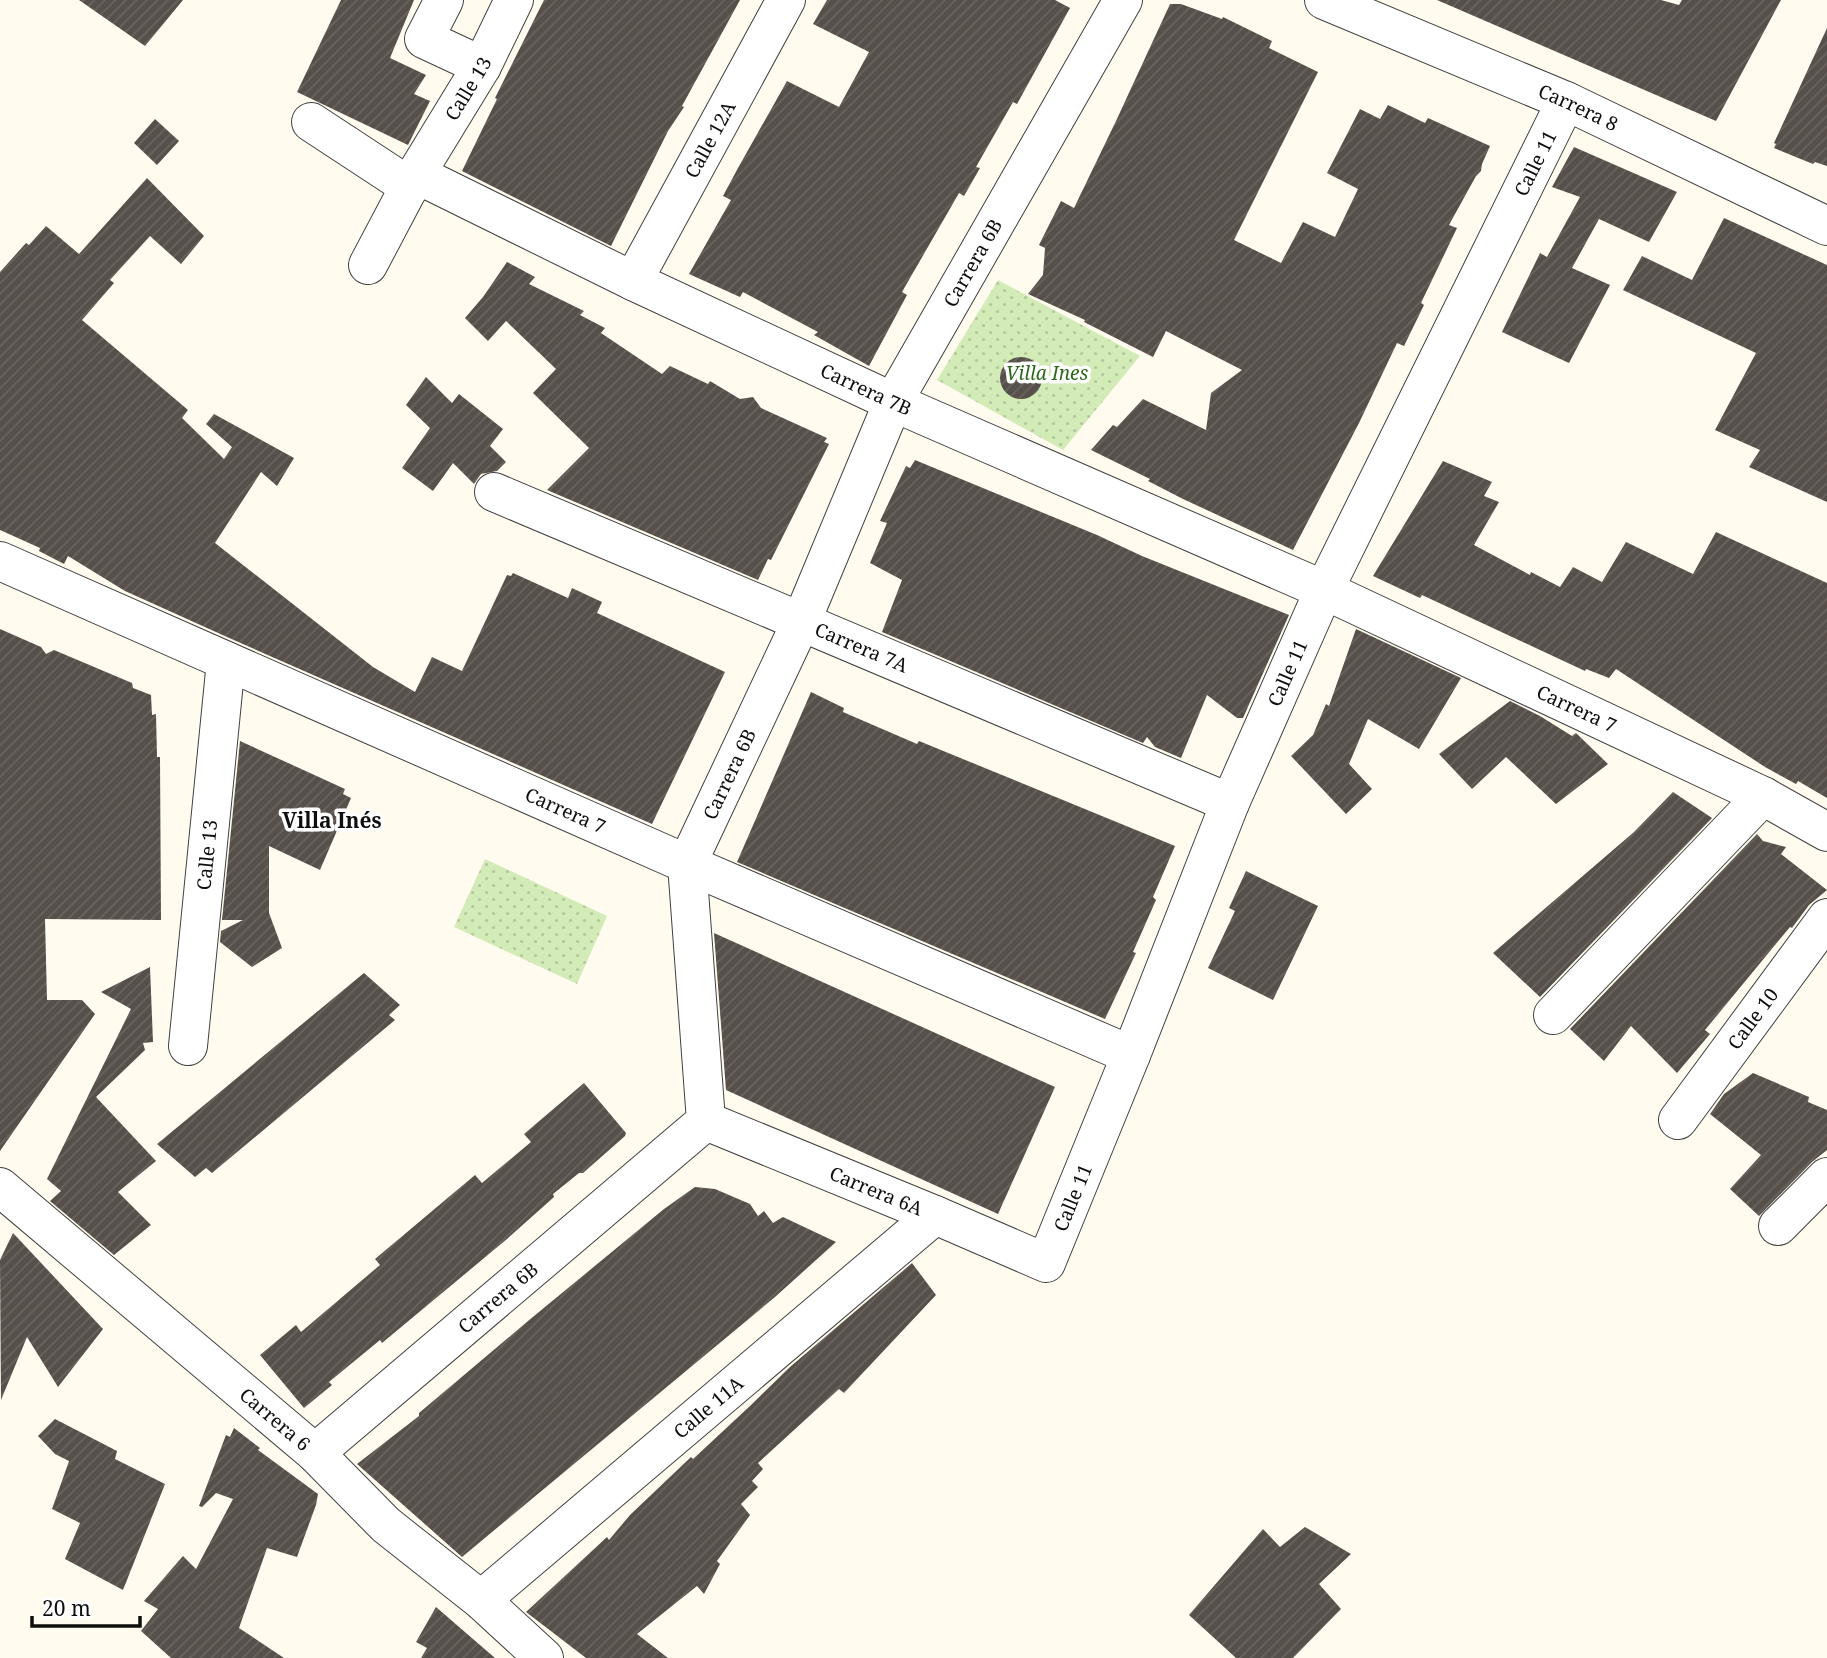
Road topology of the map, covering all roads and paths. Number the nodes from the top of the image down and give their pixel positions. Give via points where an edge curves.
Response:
1 (444, 0) edge
2 (514, 0) edge
3 (786, 0) edge
4 (1123, 0) edge
5 (1324, 0) edge
6 (482, 66) junction
7 (1566, 101) junction
8 (311, 122) dead end
9 (413, 180) junction
10 (1827, 226) edge
11 (368, 265) dead end
12 (633, 281) junction
13 (893, 402) junction
14 (494, 492) dead end
15 (0, 561) edge
16 (1324, 590) junction
17 (802, 620) junction
18 (226, 661) junction
19 (1763, 796) junction
20 (1230, 803) junction
21 (1827, 831) edge
22 (687, 863) junction
23 (1827, 918) edge
24 (1552, 1015) dead end
25 (188, 1046) dead end
26 (1131, 1055) junction
27 (1678, 1120) dead end
28 (706, 1121) junction
29 (1827, 1177) edge
30 (0, 1187) edge
31 (935, 1214) junction
32 (1778, 1226) dead end
33 (1045, 1263) joint
34 (315, 1453) junction
35 (481, 1600) junction
36 (544, 1658) edge

1 - 6 street via 424,39
2 - 6 street, Calle 13
3 - 12 street, Calle 12A
4 - 13 street, Carrera 6B
5 - 7 street, Carrera 8
6 - 9 street, Calle 13
7 - 10 street, Carrera 8
7 - 16 street, Calle 11
8 - 9 street, Carrera 7B
9 - 11 street, Calle 13
9 - 12 street, Carrera 7B
12 - 13 street, Carrera 7B
13 - 16 street, Carrera 7B
13 - 17 street, Carrera 6B
14 - 17 street, Carrera 7A
15 - 18 street, Carrera 7
16 - 19 street, Carrera 7
16 - 20 street, Calle 11
17 - 20 street, Carrera 7A
17 - 22 street, Carrera 6B
18 - 22 street, Carrera 7
18 - 25 street, Calle 13
19 - 21 street, Carrera 7
19 - 24 street
20 - 26 street, Calle 11
22 - 26 street, Carrera 7
22 - 28 street, Carrera 6B
23 - 27 street, Calle 10
26 - 33 street, Calle 11
28 - 31 street, Carrera 6A
28 - 34 street, Carrera 6B
29 - 32 street
30 - 34 street, Carrera 6
31 - 33 street, Carrera 6A
31 - 35 street, Calle 11A
34 - 35 street, Carrera 6 via 386,1525
35 - 36 street, Carrera 6

